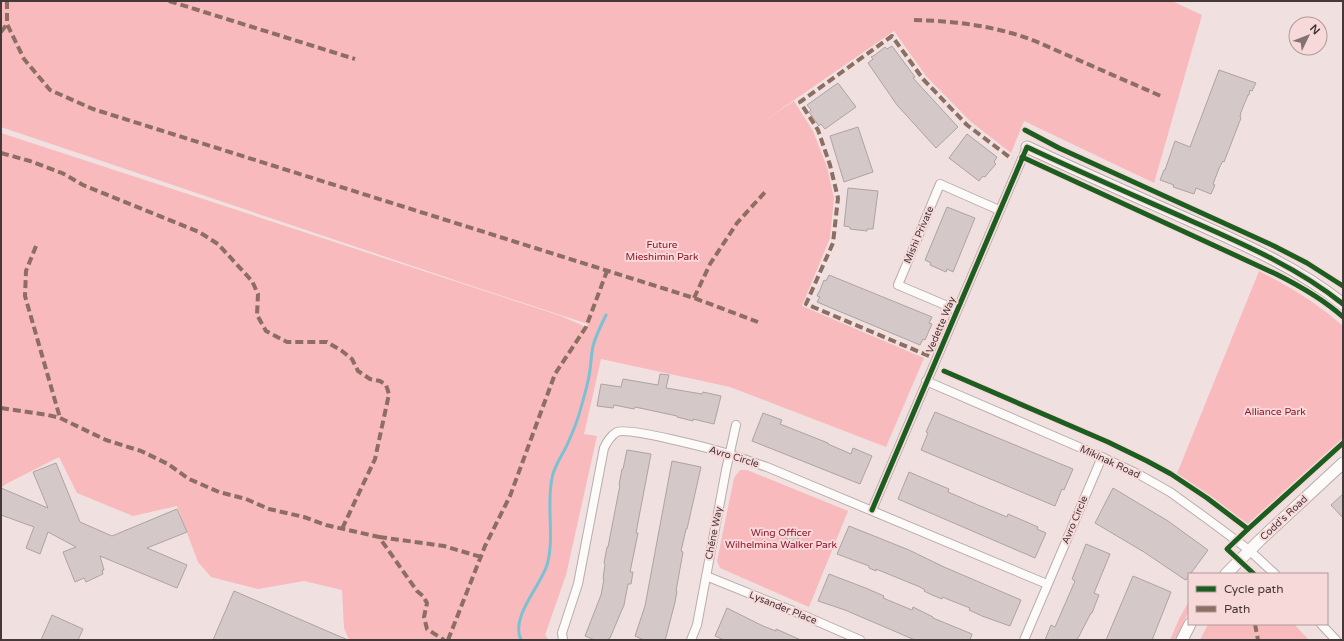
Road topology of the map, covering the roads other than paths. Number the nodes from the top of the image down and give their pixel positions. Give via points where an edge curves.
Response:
1 (1027, 147) joint
2 (999, 210) junction
3 (1343, 304) edge
4 (957, 310) junction
5 (926, 381) junction
6 (736, 425) dead end
7 (730, 454) junction
8 (1102, 457) junction
9 (1343, 463) edge
10 (872, 510) junction
11 (1249, 550) junction
12 (1227, 573) edge
13 (1274, 573) edge
14 (706, 576) junction
15 (1047, 584) junction
16 (1190, 625) edge
17 (1322, 625) edge
18 (563, 640) edge
19 (691, 640) edge
20 (860, 640) edge
21 (1024, 640) edge
22 (1182, 640) edge
23 (1336, 640) edge

1 - 2 street, Vedette Way
1 - 3 street via 1274,260 1318,285
2 - 4 street, Vedette Way
2 - 4 street, Mishi Private via 940,184 898,284
4 - 5 street, Vedette Way
5 - 8 street, Mikinak Road
5 - 10 street, Vedette Way
6 - 7 street, Chêne Way
7 - 10 street, Avro Circle
7 - 14 street, Chêne Way
7 - 18 street, Avro Circle via 628,431 618,432 610,438 604,448 578,584 562,633
8 - 11 street, Mikinak Road via 1170,492
8 - 15 street, Avro Circle
9 - 11 street, Codd's Road
10 - 15 street, Avro Circle
11 - 12 street, Codd's Road
11 - 13 street, Mikinak Road
14 - 19 street, Chêne Way via 697,626
14 - 20 street, Lysander Place
15 - 21 street, Avro Circle
16 - 22 street
17 - 23 street

